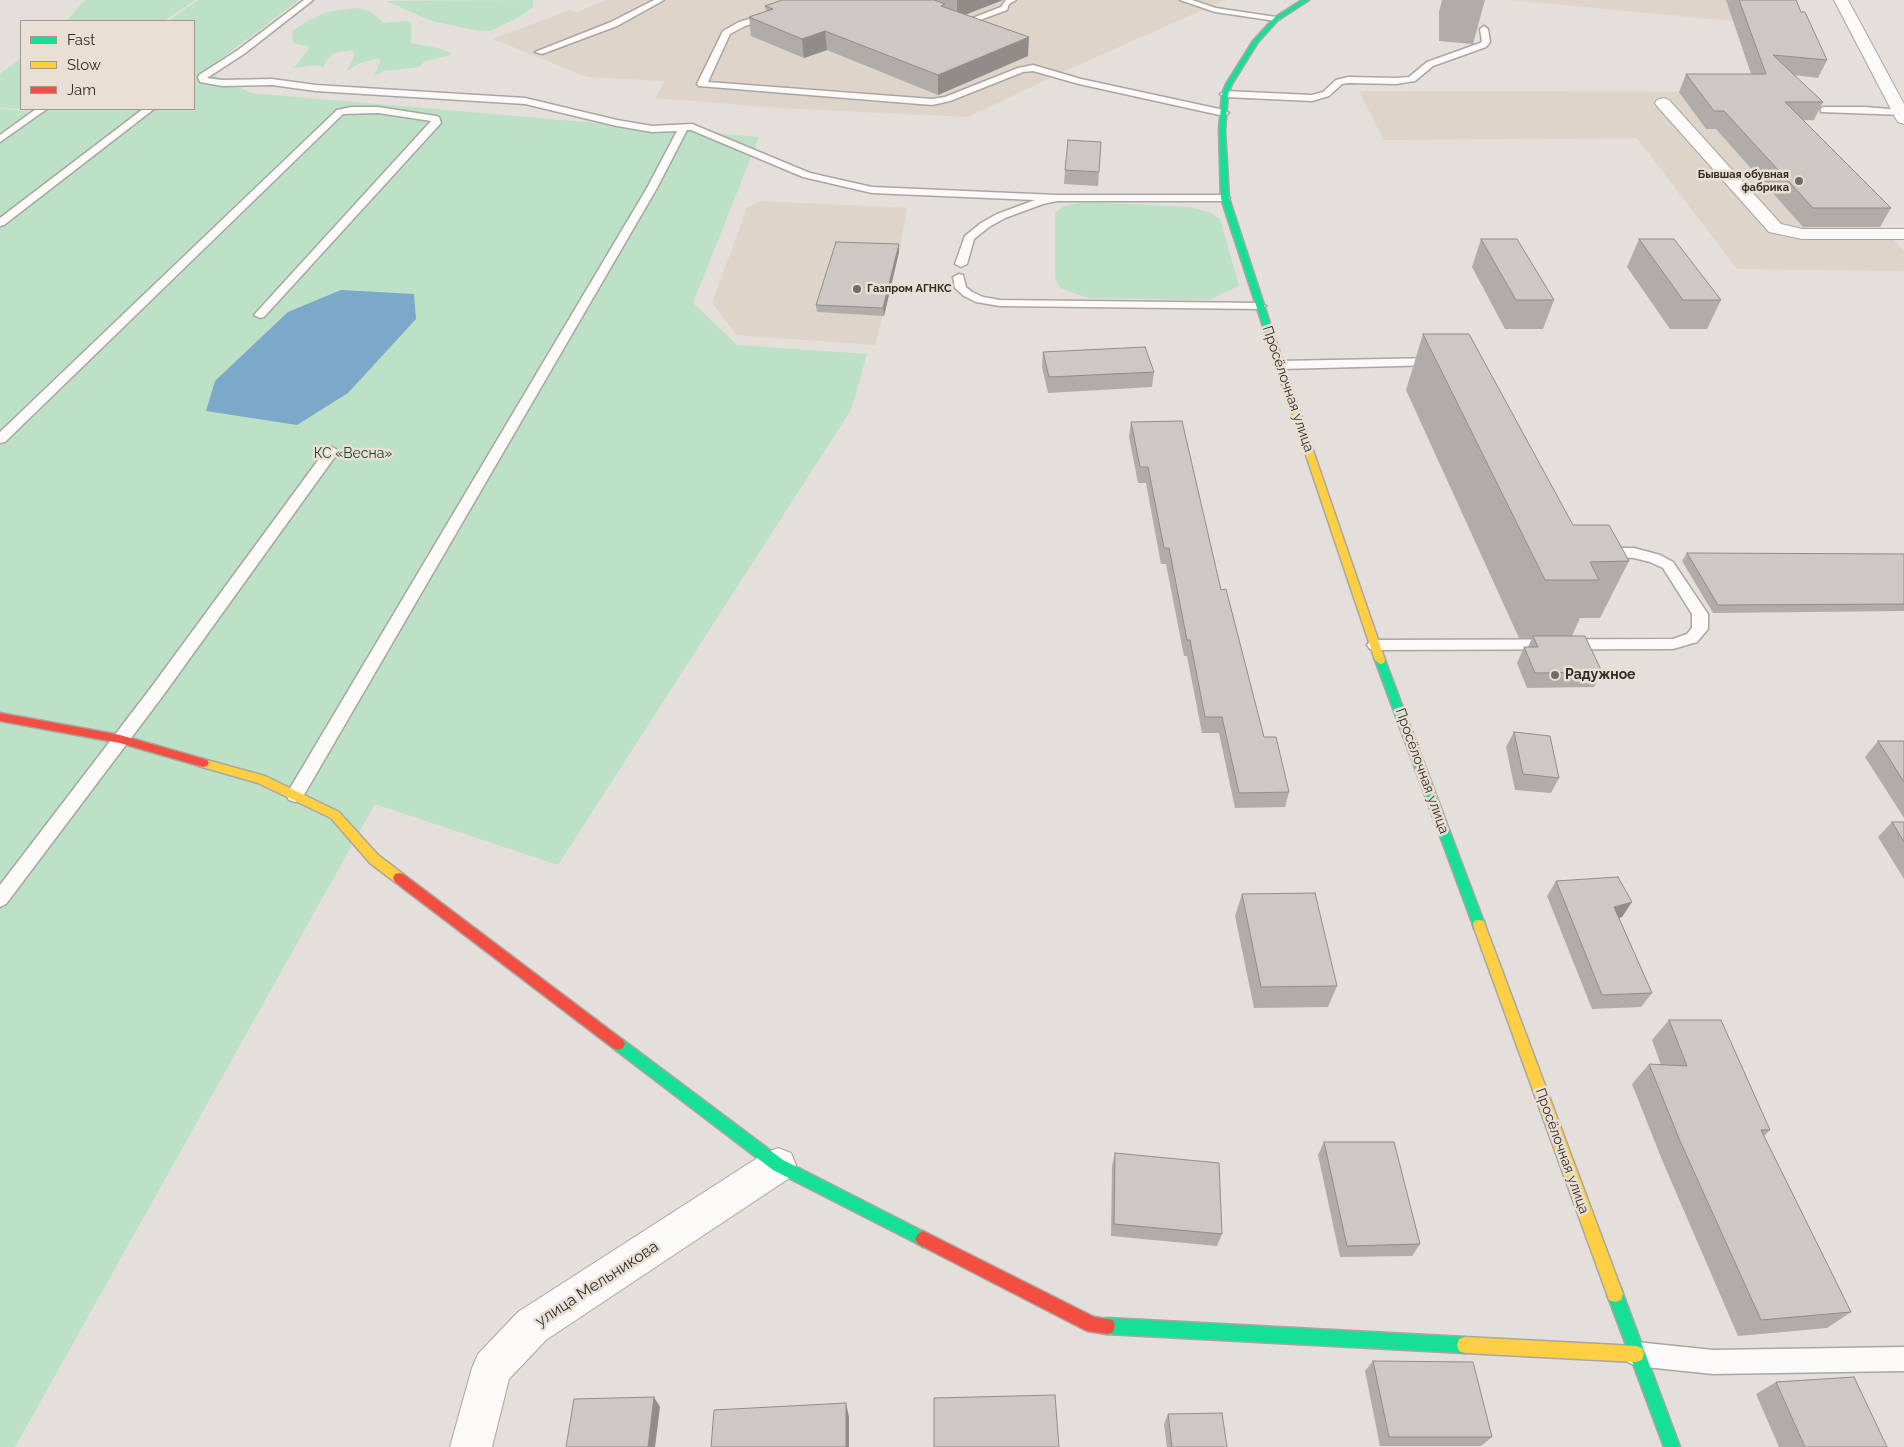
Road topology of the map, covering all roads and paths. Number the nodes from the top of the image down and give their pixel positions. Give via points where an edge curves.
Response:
1 (309, 0) edge
2 (660, 0) edge
3 (1012, 0) edge
4 (1184, 0) edge
5 (1306, 0) edge
6 (1842, 0) edge
7 (778, 12) edge
8 (1276, 20) junction
9 (972, 28) edge
10 (1484, 29) dead end
11 (539, 52) dead end
12 (1227, 89) junction
13 (1663, 103) dead end
14 (41, 110) edge
15 (149, 110) edge
16 (1824, 110) edge
17 (1224, 113) junction
18 (1903, 115) edge
19 (684, 127) junction
20 (0, 139) edge
21 (1057, 198) junction
22 (1225, 198) junction
23 (0, 223) edge
24 (1904, 234) edge
25 (961, 264) dead end
26 (959, 277) dead end
27 (1260, 306) junction
28 (260, 315) dead end
29 (1450, 364) edge
30 (1280, 365) junction
31 (0, 439) edge
32 (332, 451) dead end
33 (1592, 553) edge
34 (1375, 645) junction
35 (0, 717) edge
36 (120, 739) junction
37 (295, 795) junction
38 (0, 899) edge
39 (778, 1165) junction
40 (1636, 1354) junction
41 (1904, 1359) edge
42 (471, 1447) edge
43 (1672, 1447) edge

1 - 19 lane via 242,52 202,77 203,80 525,101 652,129
2 - 11 lane via 605,28
3 - 9 lane via 1004,8 958,23
4 - 8 lane via 1215,10
5 - 8 main road
6 - 18 street
7 - 17 lane via 726,33 702,84 932,102 1033,68
8 - 12 main road via 1256,41
10 - 12 lane via 1486,42 1483,45 1430,64 1412,79 1348,80 1340,82 1326,94 1312,98
12 - 17 main road, Просёлочная улица
13 - 24 street via 1775,228 1802,234
14 - 20 lane
15 - 23 lane
16 - 18 lane via 1865,110
17 - 22 main road, Просёлочная улица
19 - 21 lane via 702,130 807,175 848,186 897,192
19 - 37 lane via 652,188
21 - 22 lane
21 - 25 lane via 1022,207 985,225 969,238
22 - 27 main road, Просёлочная улица
26 - 27 lane via 960,288 968,294 980,300 1000,303
27 - 30 main road, Просёлочная улица
28 - 31 lane via 436,123 436,119 378,110 340,112
29 - 30 lane
30 - 34 main road, Просёлочная улица
32 - 36 lane
33 - 34 lane via 1634,553 1668,565 1700,614 1700,629 1692,638 1673,644
34 - 40 main road, Просёлочная улица
35 - 36 main road
36 - 37 main road via 261,779
36 - 38 lane
37 - 39 main road via 335,814 374,859
39 - 40 main road via 1093,1325
39 - 42 street, улица Мельникова via 532,1326 492,1368
40 - 41 lane via 1714,1362
40 - 43 main road, Просёлочная улица

